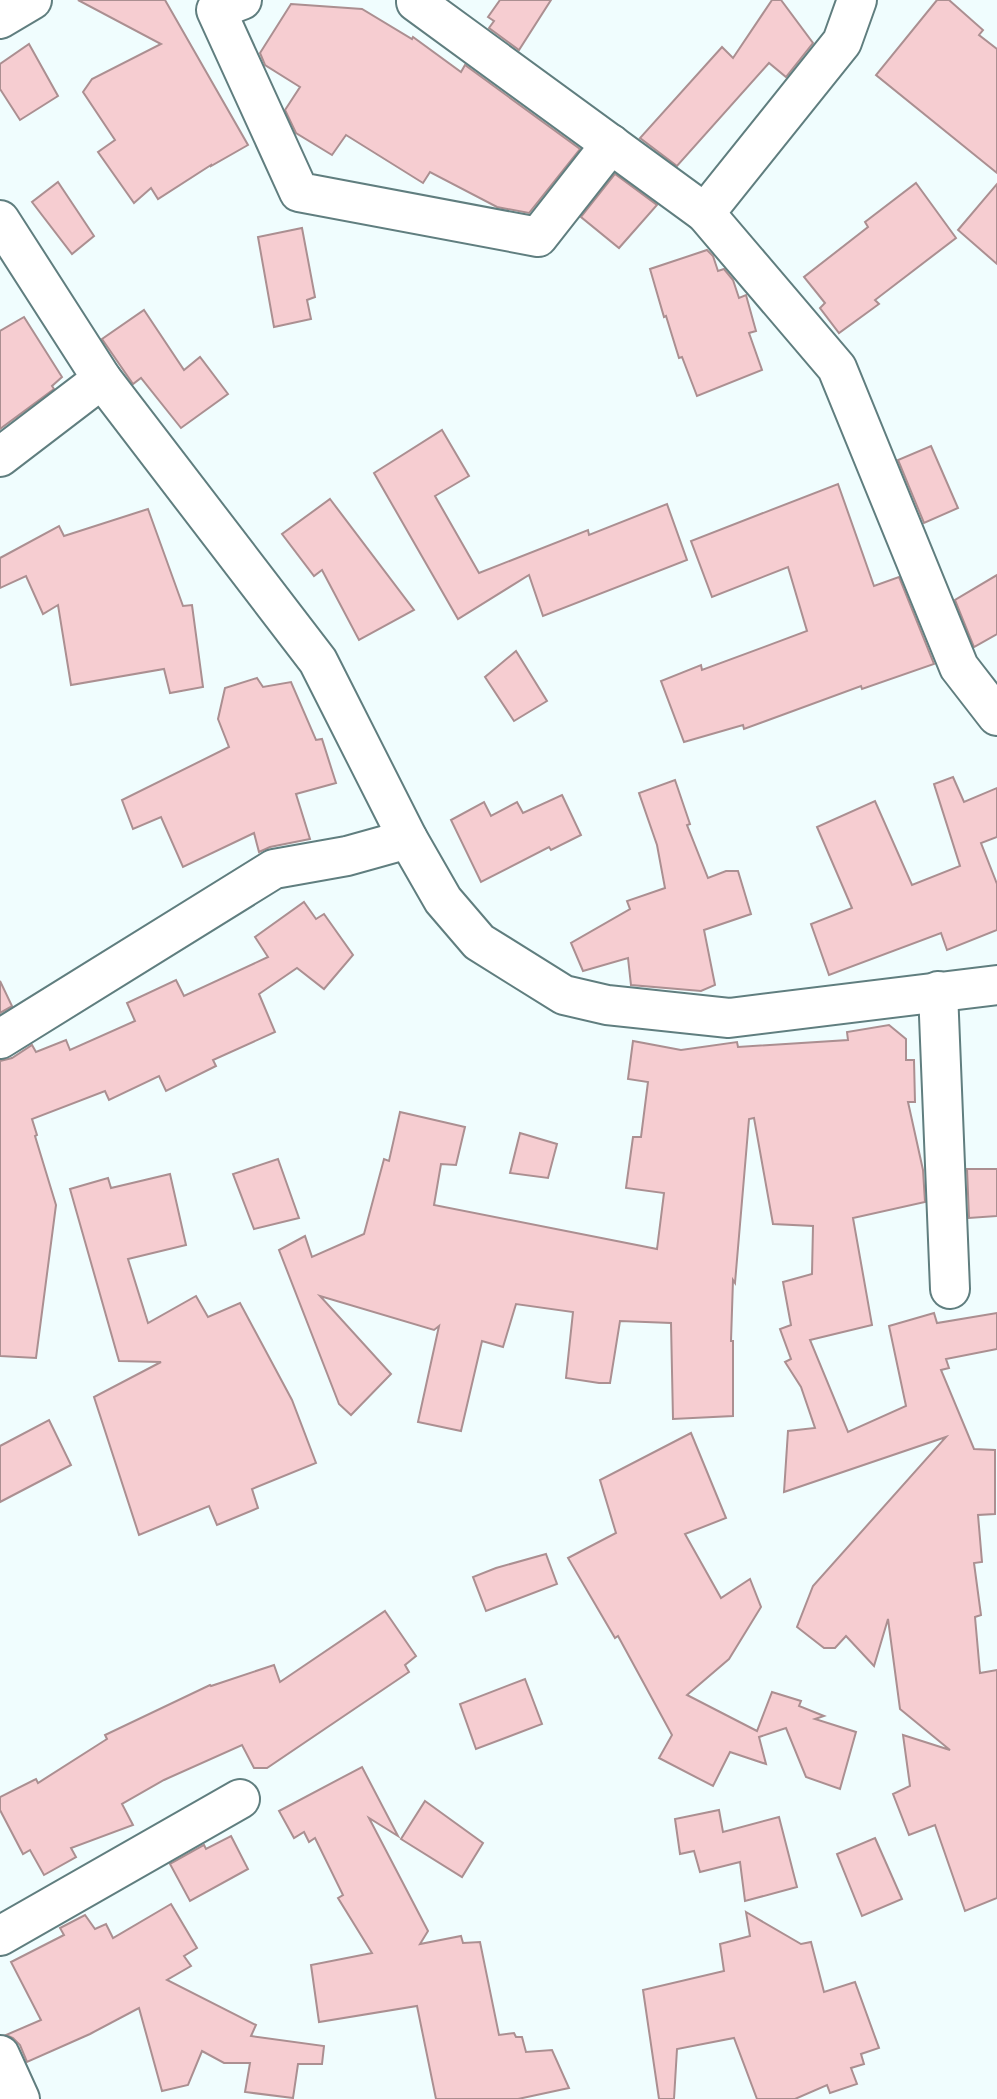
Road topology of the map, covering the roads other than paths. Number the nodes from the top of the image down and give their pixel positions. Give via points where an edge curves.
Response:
1 (32, 0) edge
2 (242, 0) edge
3 (857, 0) edge
4 (415, 1) edge
5 (0, 19) edge
6 (611, 144) junction
7 (705, 213) junction
8 (0, 220) edge
9 (102, 379) junction
10 (0, 457) edge
11 (997, 716) edge
12 (408, 839) junction
13 (997, 985) edge
14 (938, 991) junction
15 (0, 1039) edge
16 (950, 1289) dead end
17 (240, 1799) dead end
18 (0, 1936) edge
19 (0, 2055) edge
20 (20, 2099) edge

1 - 5 street
2 - 6 street via 216,10 299,192 538,237
3 - 7 street via 842,42
4 - 6 street
6 - 7 street
7 - 11 street via 837,368 959,667
8 - 9 street
9 - 10 street
9 - 12 street via 318,661
12 - 14 street via 443,900 479,942 564,995 607,1005 729,1018
12 - 15 street via 274,869
13 - 14 street
14 - 16 street
17 - 18 street
19 - 20 street

